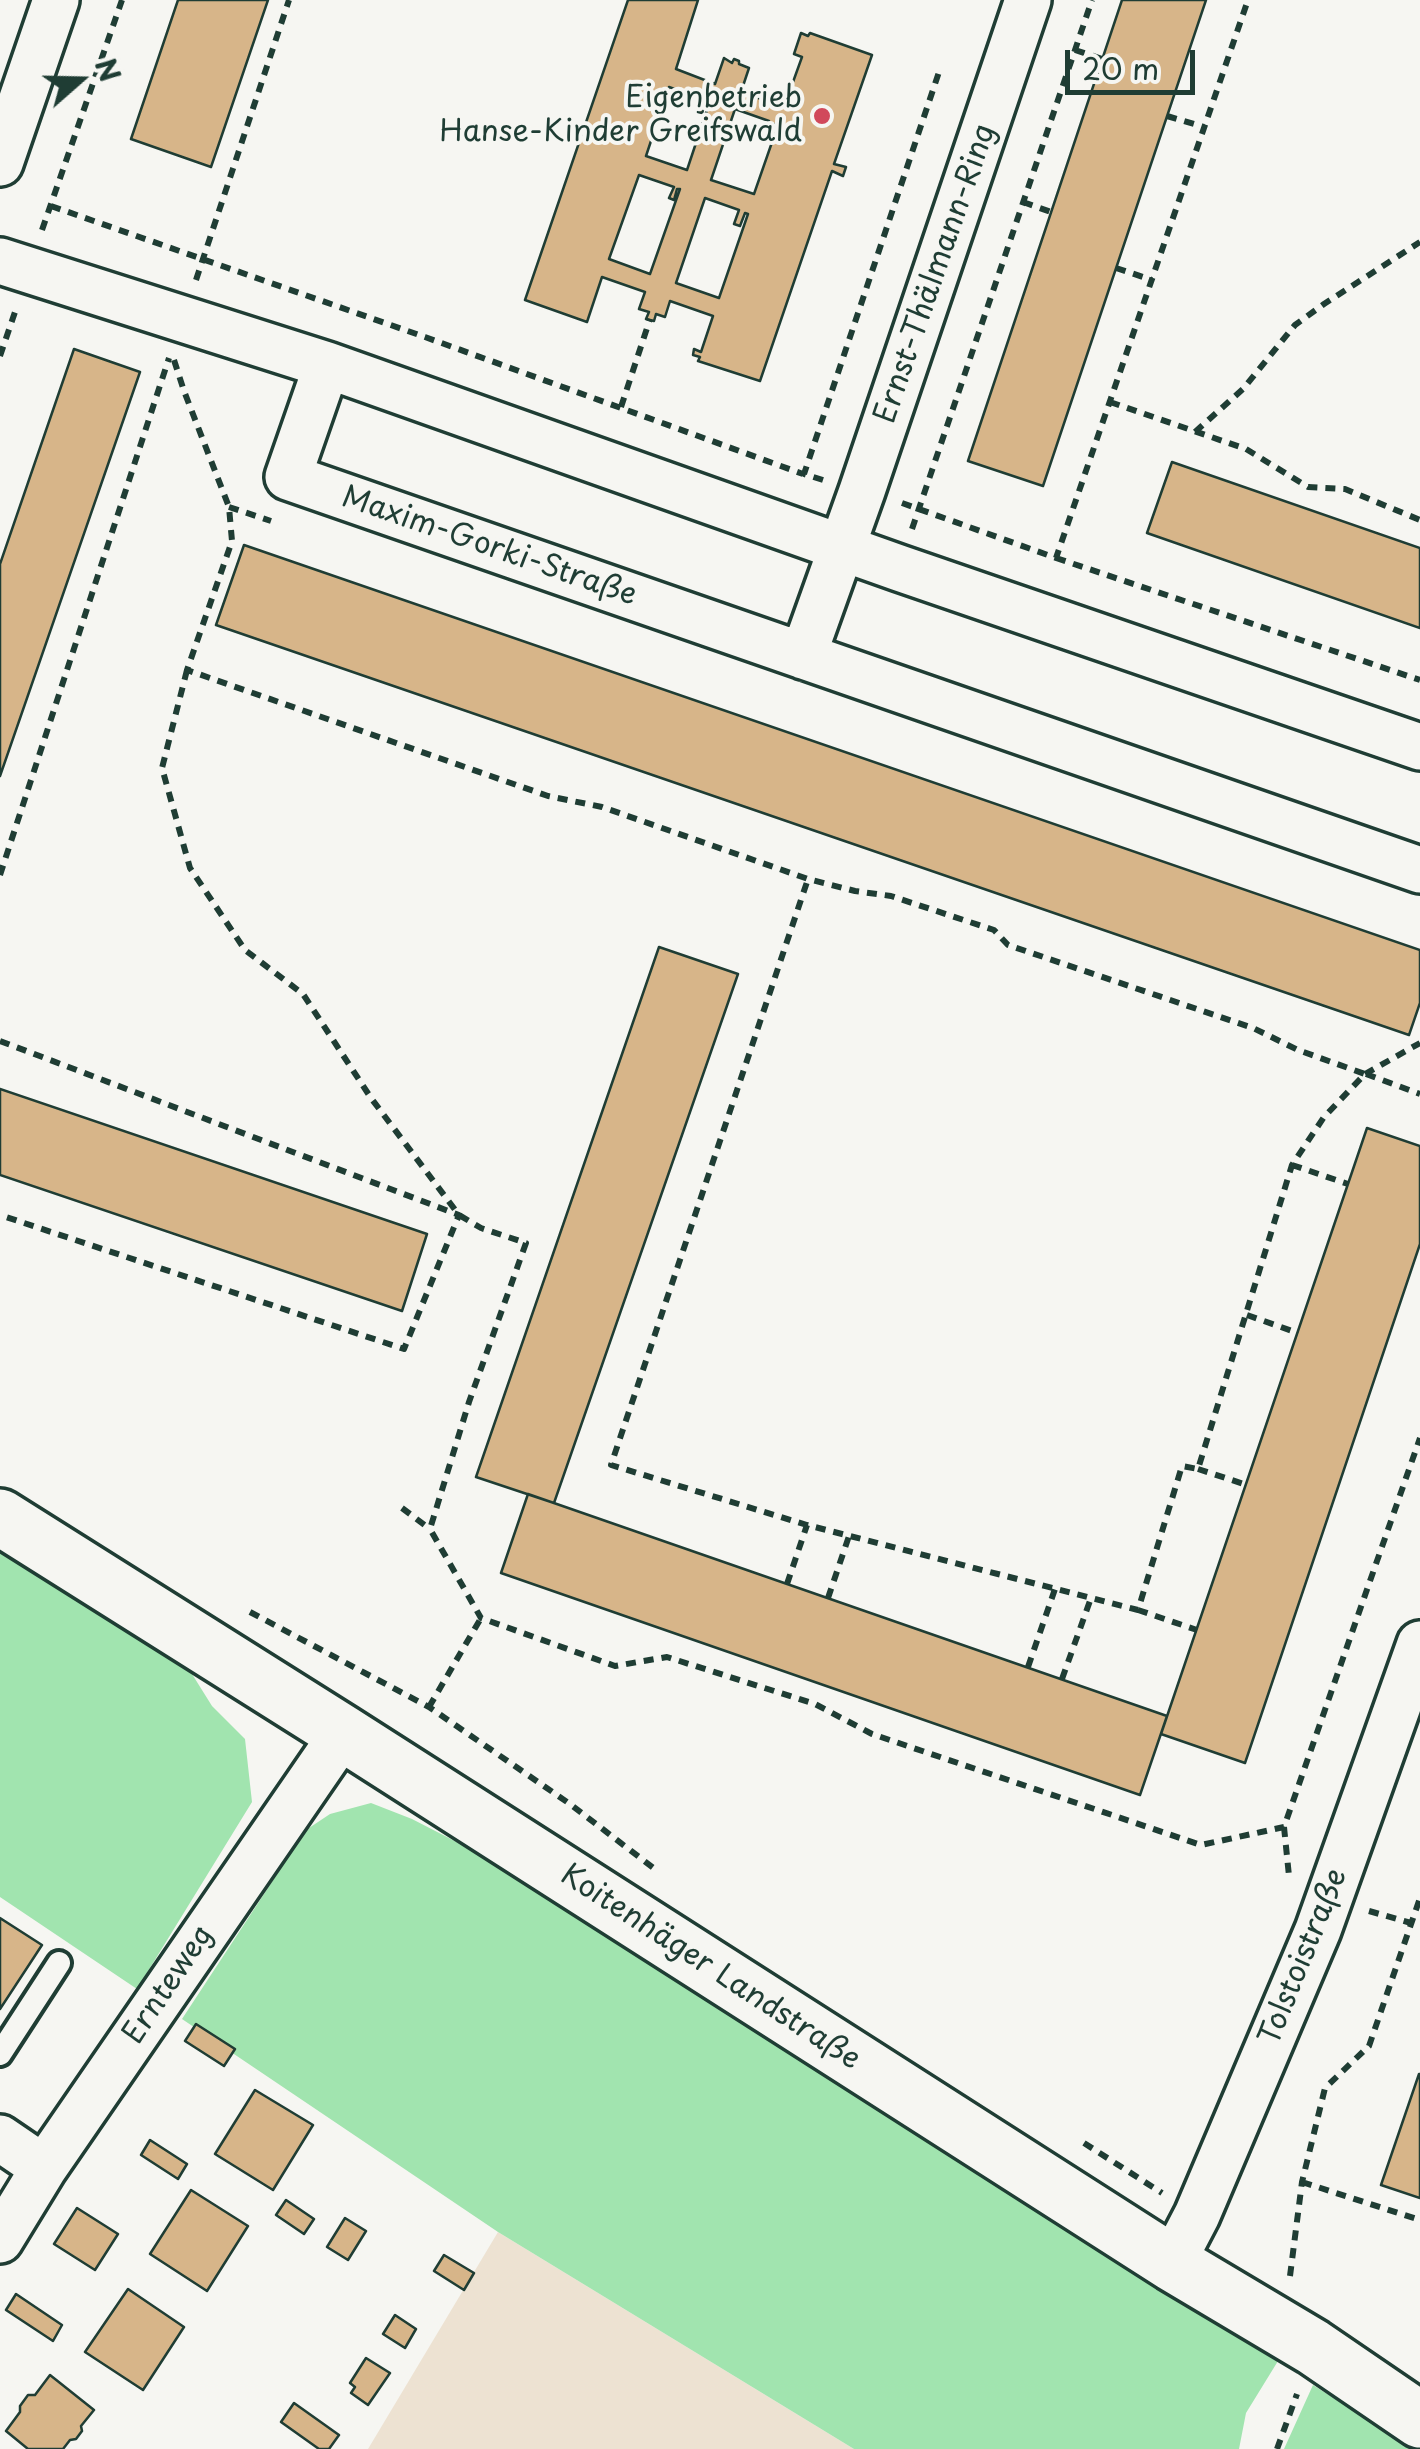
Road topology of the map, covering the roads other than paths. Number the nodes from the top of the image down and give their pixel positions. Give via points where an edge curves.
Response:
1 (56, 0) edge
2 (1028, 0) edge
3 (0, 163) edge
4 (15, 265) edge
5 (327, 365) junction
6 (842, 548) junction
7 (803, 656) junction
8 (1420, 747) edge
9 (1420, 870) edge
10 (0, 1517) edge
11 (1420, 1644) edge
12 (343, 1733) junction
13 (59, 1963) dead end
14 (0, 2054) edge
15 (0, 2138) edge
16 (44, 2168) junction
17 (0, 2240) edge
18 (1172, 2263) junction
19 (1420, 2420) edge

1 - 3 street
2 - 6 street, Ernst-Thälmann-Ring
4 - 5 street
5 - 6 street
5 - 7 street, Maxim-Gorki-Straße via 288,477
6 - 7 street
6 - 8 street
7 - 9 street, Maxim-Gorki-Straße
10 - 12 main road, Koitenhäger Landstraße
11 - 18 street, Tolstoistraße via 1318,1930
12 - 16 street, Ernteweg
12 - 18 main road, Koitenhäger Landstraße
13 - 14 lane
15 - 16 street
16 - 17 street, Ernteweg
18 - 19 main road, Koitenhäger Landstraße

